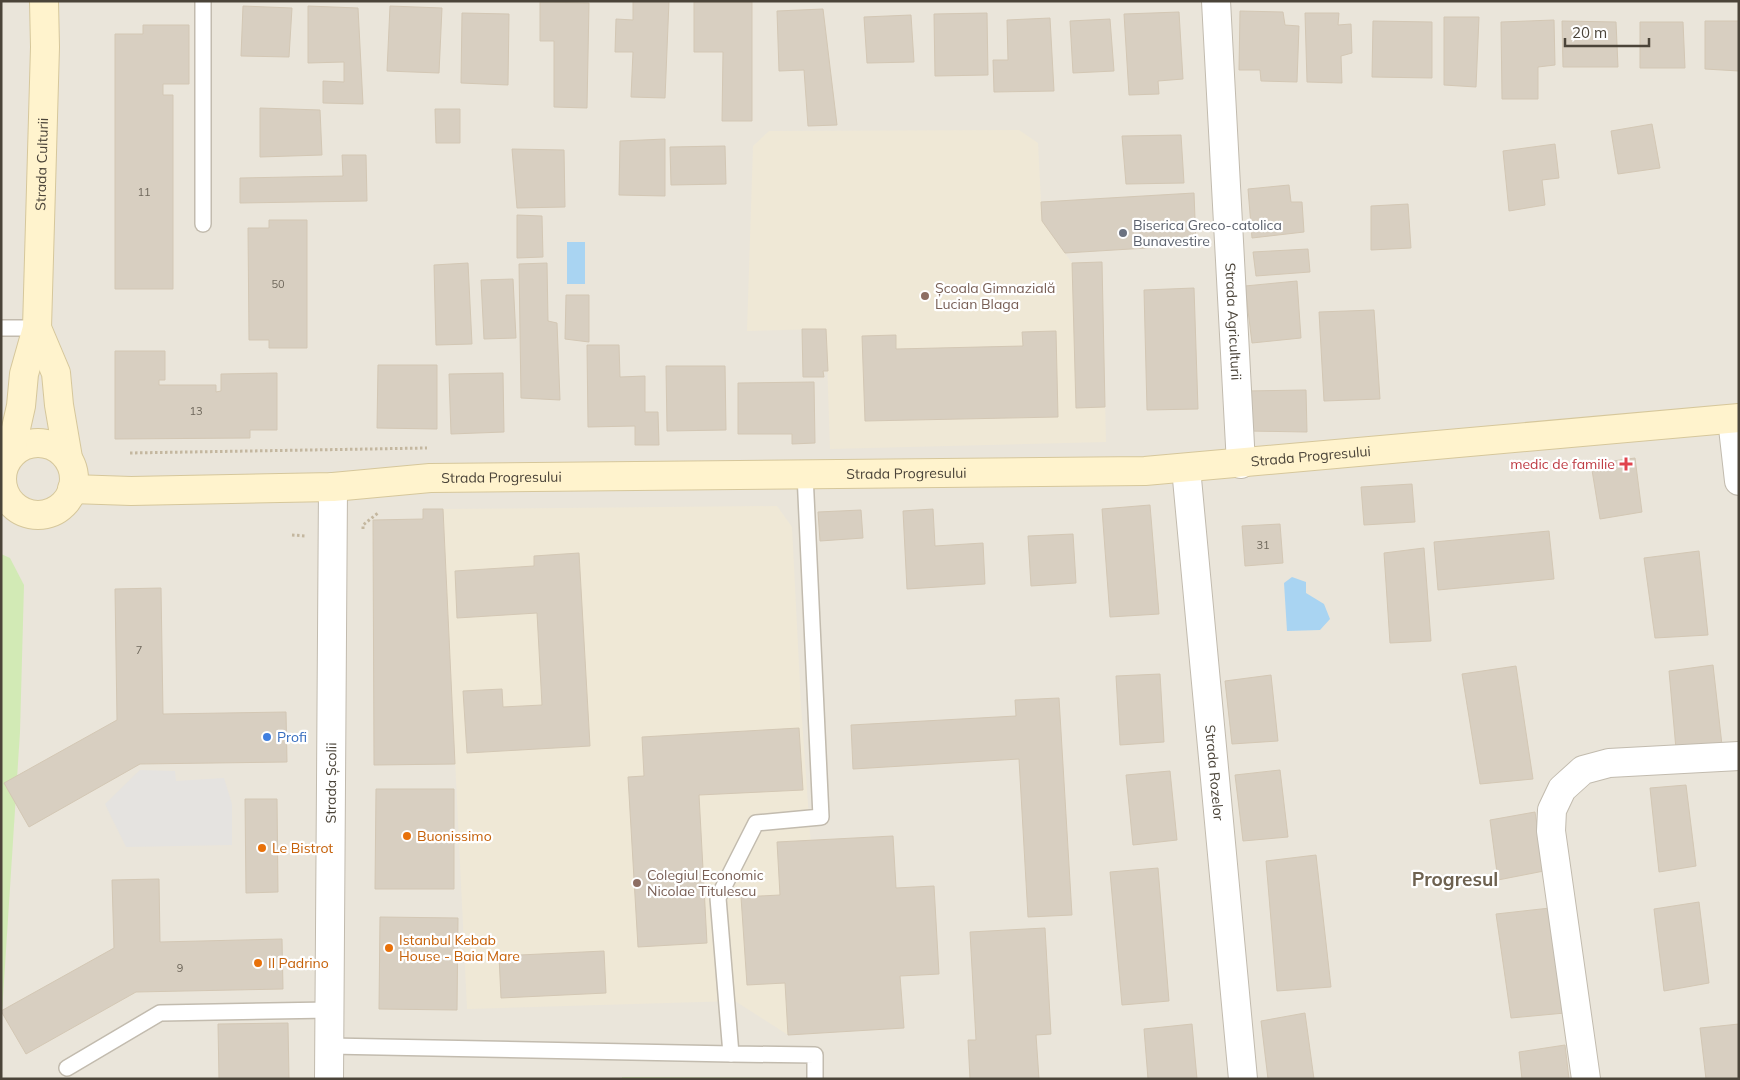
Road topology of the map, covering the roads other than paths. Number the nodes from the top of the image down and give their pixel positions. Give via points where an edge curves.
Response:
1 (44, 1) edge
2 (204, 1) edge
3 (1216, 1) edge
4 (203, 224) dead end
5 (1, 328) edge
6 (37, 328) junction
7 (1736, 419) edge
8 (10, 455) junction
9 (68, 458) junction
10 (1241, 464) junction
11 (1186, 468) junction
12 (805, 474) junction
13 (1739, 481) edge
14 (334, 487) junction
15 (2, 488) edge
16 (72, 489) junction
17 (1739, 756) edge
18 (330, 1010) junction
19 (330, 1046) junction
20 (731, 1054) junction
21 (67, 1068) dead end
22 (329, 1079) edge
23 (814, 1079) edge
24 (1243, 1079) edge
25 (1586, 1079) edge

1 - 6 street, Strada Culturii
2 - 4 lane
3 - 10 street, Strada Agriculturii
5 - 6 lane
6 - 8 street, Strada Culturii via 24,374
6 - 9 street, Strada Culturii via 56,373
7 - 10 street, Strada Progresului
7 - 13 street
8 - 9 street via 29,443 40,443 51,445
8 - 15 street via 3,471
9 - 16 street via 73,468
10 - 11 street, Strada Progresului
11 - 12 street, Strada Progresului
11 - 24 street, Strada Rozelor
12 - 14 street, Strada Progresului via 430,478
12 - 20 lane via 822,817 756,824 718,898
14 - 16 street, Strada Progresului
14 - 18 street, Strada Școlii
15 - 16 street via 16,507 37,515 59,508
17 - 25 street via 1609,763 1583,770 1562,789 1552,810 1551,831
18 - 19 street, Strada Școlii
18 - 21 lane via 160,1013
19 - 20 lane
19 - 22 street, Strada Școlii
20 - 23 lane via 815,1055

